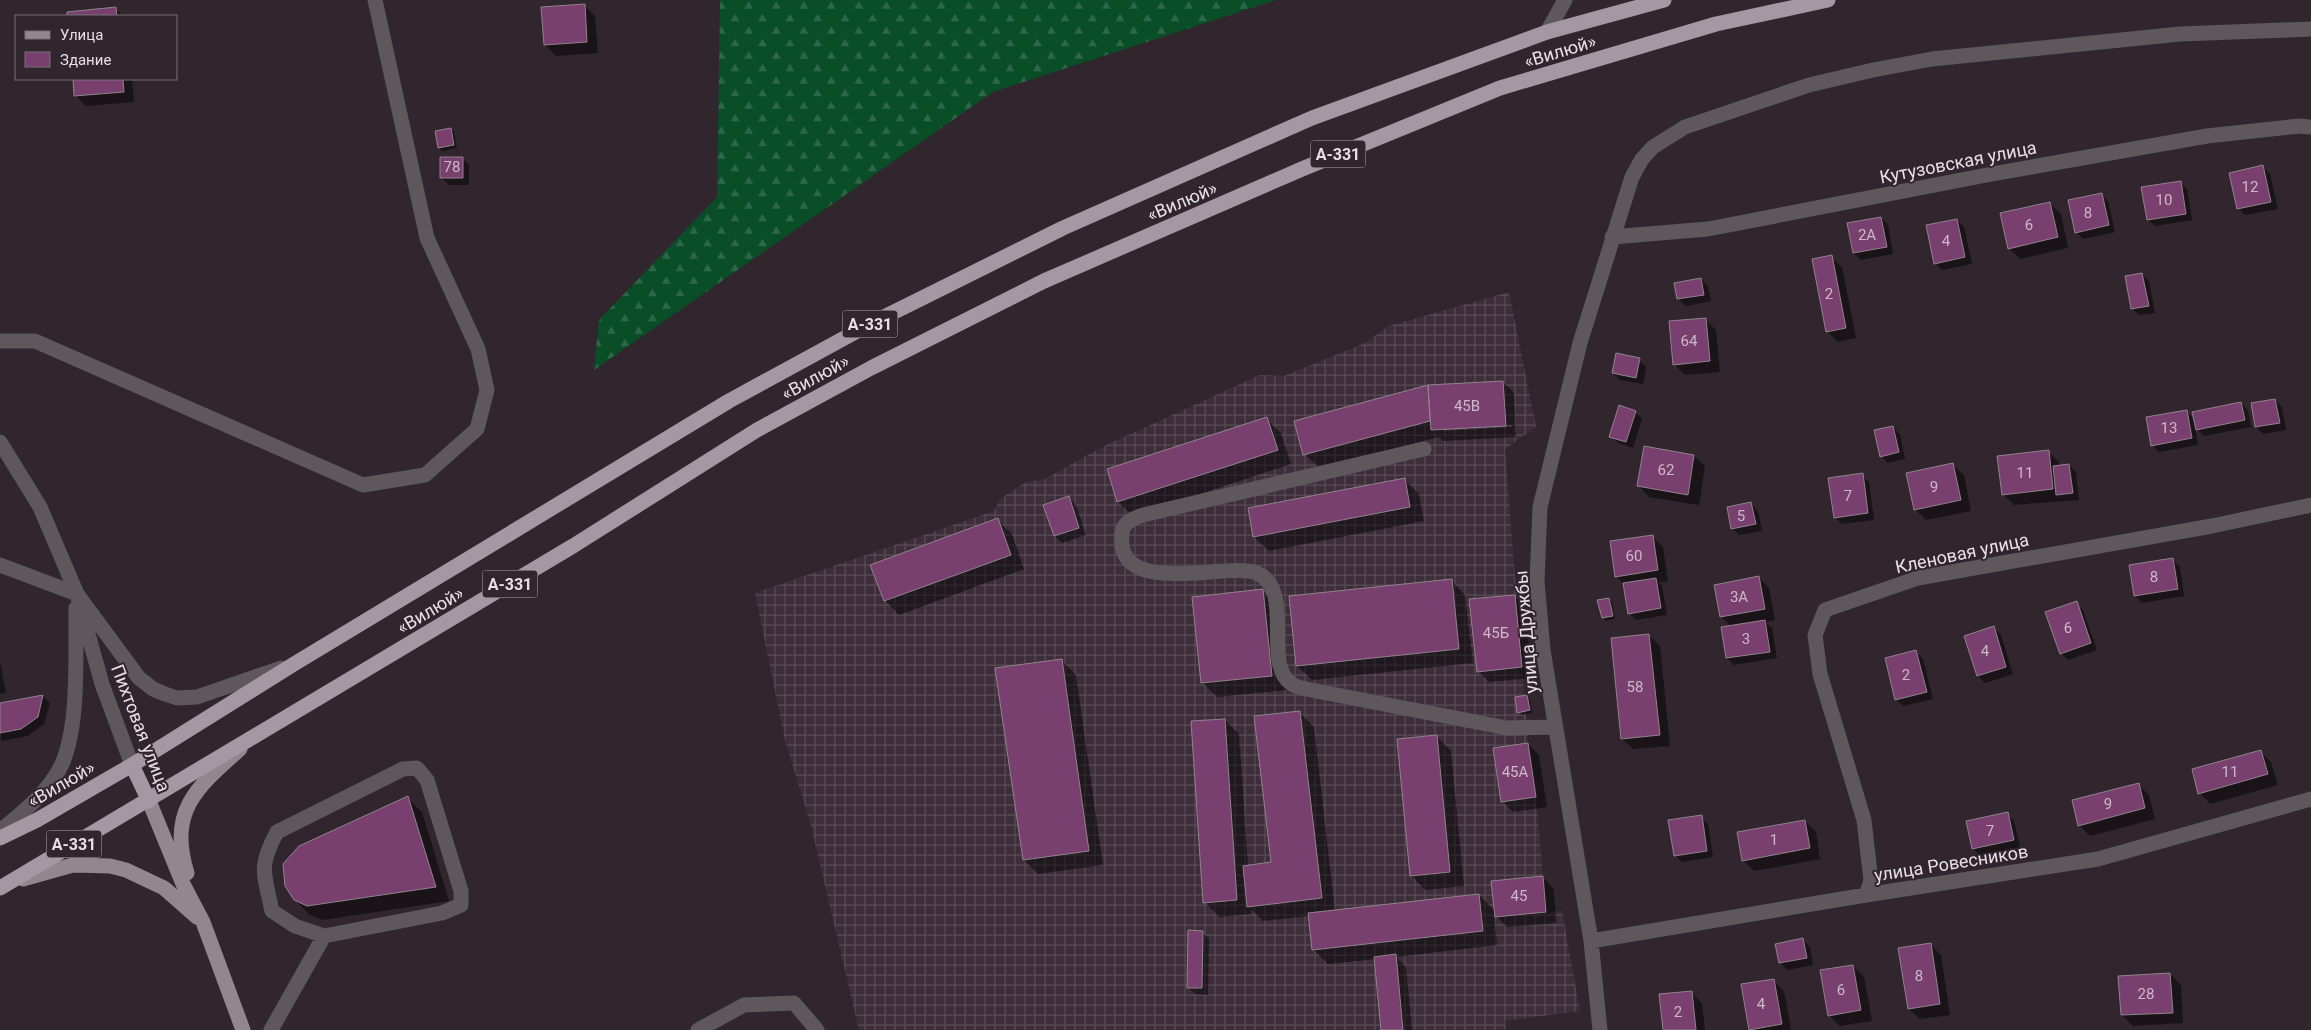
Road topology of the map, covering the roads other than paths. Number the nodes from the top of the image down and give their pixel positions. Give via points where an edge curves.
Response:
1 (375, 0) edge
2 (1565, 0) edge
3 (1664, 0) edge
4 (1828, 0) edge
5 (2311, 29) edge
6 (1547, 32) junction
7 (2311, 127) edge
8 (1612, 237) junction
9 (0, 341) edge
10 (2, 448) edge
11 (1424, 449) dead end
12 (2311, 505) edge
13 (0, 565) edge
14 (77, 594) junction
15 (294, 664) junction
16 (1555, 727) junction
17 (253, 737) junction
18 (132, 764) junction
19 (2311, 799) edge
20 (149, 801) junction
21 (0, 831) edge
22 (0, 838) edge
23 (5, 886) edge
24 (1866, 895) junction
25 (203, 922) junction
26 (324, 936) junction
27 (1591, 941) junction
28 (243, 1030) edge
29 (271, 1030) edge
30 (698, 1030) edge
31 (817, 1030) edge
32 (1600, 1030) edge

1 - 9 street via 427,238 478,349 487,390 477,429 425,475 363,485 35,342
2 - 6 street
3 - 6 highway, «Вилюй» / А-331
4 - 17 highway, «Вилюй» / А-331 via 1716,24 1500,88 1302,169 1044,281 757,430 573,546
5 - 8 street, улица Дружбы via 2180,34 1998,51 1873,70 1809,85 1666,137 1642,159 1632,177
6 - 15 highway, «Вилюй» / А-331 via 1312,118 1063,228 881,319 729,401
7 - 8 street, Кутузовская улица via 2206,136 1708,229
8 - 16 street, улица Дружбы via 1580,343 1540,507 1537,581
10 - 14 street, Пихтовая улица via 40,507
11 - 16 street via 1143,514 1130,519 1122,530 1124,552 1134,564 1166,575 1244,570 1267,580 1274,593 1280,669 1292,684 1507,728
12 - 24 street, Кленовая улица via 2212,526 1918,578 1825,610 1815,635 1820,674 1864,820 1871,881
13 - 14 street
14 - 15 street via 140,678 153,689 177,698 197,697
14 - 18 street, Пихтовая улица via 102,684
14 - 21 street via 74,711 62,765 32,804
15 - 18 highway, «Вилюй» / А-331
16 - 27 street, улица Дружбы
17 - 20 highway, «Вилюй» / А-331
17 - 25 main road via 207,779 187,806 180,838 182,856
18 - 20 highway, Пихтовая улица
18 - 22 highway, «Вилюй» / А-331
19 - 24 street, улица Ровесников via 2098,859
20 - 23 highway, «Вилюй» / А-331
20 - 25 main road, Пихтовая улица via 183,884
23 - 25 main road via 52,869 73,865 110,866 164,888
24 - 27 street, улица Ровесников
25 - 28 main road, Пихтовая улица
26 - 26 street via 442,913 461,905 460,891 427,780 417,768 403,770 277,832 263,869 272,911 295,926
26 - 29 street
27 - 32 street, улица Дружбы
30 - 31 street via 744,1005 794,1003

